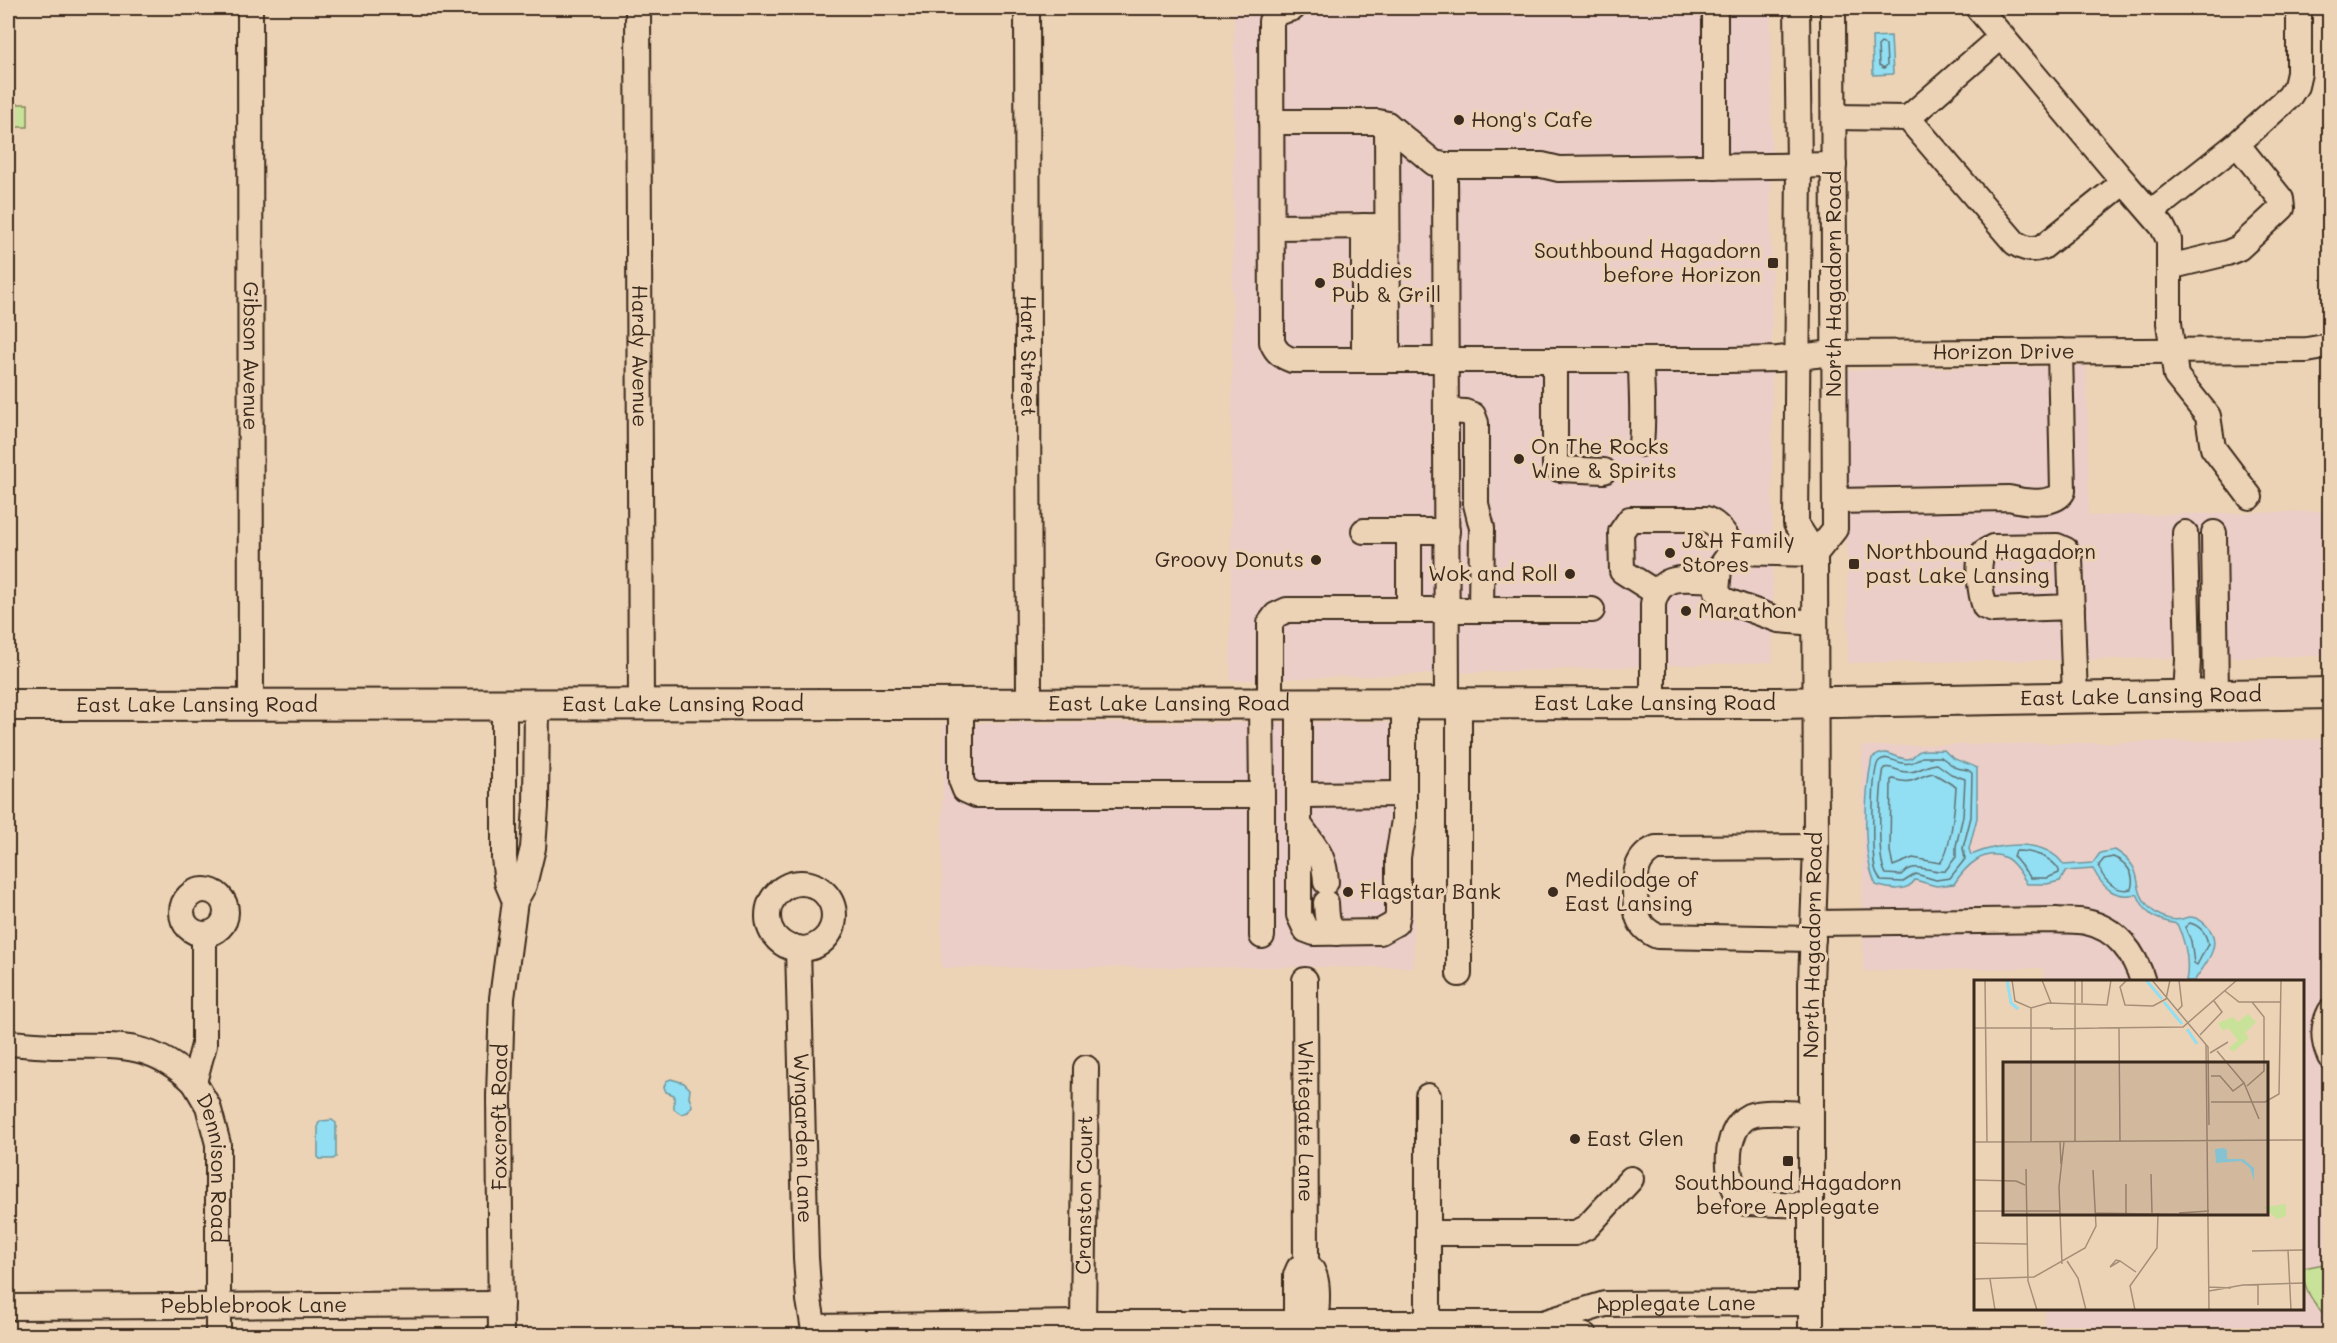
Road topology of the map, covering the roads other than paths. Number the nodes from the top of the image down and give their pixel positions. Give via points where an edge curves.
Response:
1 (250, 8) edge
2 (638, 8) edge
3 (1027, 8) edge
4 (1293, 8) edge
5 (1715, 8) edge
6 (1797, 8) edge
7 (1833, 8) edge
8 (1978, 8) edge
9 (2298, 8) edge
10 (2002, 36) junction
11 (1834, 117) junction
12 (1908, 118) junction
13 (1271, 122) junction
14 (1387, 124) junction
15 (2237, 144) junction
16 (1445, 165) junction
17 (1799, 165) junction
18 (1834, 165) junction
19 (1716, 167) junction
20 (2124, 182) junction
21 (2151, 212) junction
22 (1376, 226) junction
23 (1272, 227) junction
24 (2169, 267) junction
25 (2330, 346) edge
26 (2173, 350) junction
27 (2060, 351) junction
28 (1834, 353) junction
29 (1797, 357) junction
30 (1376, 359) junction
31 (1446, 359) junction
32 (1555, 360) junction
33 (1641, 360) junction
34 (1447, 411) junction
35 (1641, 444) dead end
36 (1604, 471) dead end
37 (2250, 497) dead end
38 (1835, 501) junction
39 (1479, 518) junction
40 (1447, 524) junction
41 (1364, 531) dead end
42 (1409, 531) junction
43 (2185, 534) dead end
44 (2214, 534) dead end
45 (1736, 552) junction
46 (1815, 554) junction
47 (1717, 580) junction
48 (1655, 592) junction
49 (2072, 607) dead end
50 (1409, 610) junction
51 (1447, 610) junction
52 (1481, 610) junction
53 (1592, 610) dead end
54 (1815, 623) junction
55 (2330, 693) edge
56 (2186, 695) junction
57 (2216, 695) junction
58 (2075, 697) junction
59 (1815, 701) junction
60 (961, 703) junction
61 (1029, 703) junction
62 (1277, 703) junction
63 (1404, 703) junction
64 (1453, 703) junction
65 (1653, 703) junction
66 (251, 704) junction
67 (504, 704) junction
68 (537, 704) junction
69 (641, 704) junction
70 (8, 705) edge
71 (1402, 794) junction
72 (1262, 795) junction
73 (1300, 795) junction
74 (1300, 827) junction
75 (1816, 847) junction
76 (515, 901) junction
77 (1814, 931) junction
78 (1336, 933) junction
79 (204, 934) dead end
80 (1262, 936) dead end
81 (798, 948) dead end
82 (1459, 974) dead end
83 (1305, 980) dead end
84 (2143, 980) edge
85 (2330, 1012) edge
86 (8, 1043) edge
87 (2330, 1057) edge
88 (1086, 1068) dead end
89 (194, 1082) junction
90 (1428, 1096) dead end
91 (1811, 1114) junction
92 (1631, 1179) dead end
93 (1811, 1206) junction
94 (1428, 1233) junction
95 (1811, 1303) junction
96 (501, 1304) junction
97 (218, 1305) junction
98 (8, 1307) edge
99 (1083, 1323) junction
100 (1306, 1323) junction
101 (1428, 1323) junction
102 (1543, 1323) junction
103 (1369, 1329) edge
104 (815, 1331) edge
105 (218, 1335) edge
106 (501, 1335) edge
107 (1585, 1335) edge
108 (1811, 1335) edge

1 - 66 street, Gibson Avenue
2 - 69 street, Hardy Avenue
3 - 61 street, Hart Street
4 - 13 street via 1276,13 1271,21
5 - 19 street
6 - 17 street, North Hagadorn Road
7 - 11 street, North Hagadorn Road
8 - 10 street
9 - 15 street via 2296,86
10 - 12 street
10 - 20 street
11 - 12 street
11 - 18 street, North Hagadorn Road
12 - 20 street via 2015,243 2024,248 2043,247
13 - 14 street
13 - 23 street
14 - 16 street via 1434,162
14 - 22 street
15 - 21 street
15 - 24 street via 2282,199 2282,208 2239,248
16 - 19 street via 1542,165 1559,169
16 - 31 street
17 - 18 street
17 - 19 street
17 - 29 street, North Hagadorn Road
18 - 28 street, North Hagadorn Road
20 - 21 street
21 - 24 street via 2169,240
22 - 23 street
22 - 30 street
23 - 30 street, Horizon Drive via 1275,350 1292,360
24 - 26 street
25 - 26 street, Horizon Drive via 2307,350
26 - 27 street, Horizon Drive
26 - 37 street via 2176,376 2208,417 2213,448
27 - 28 street, Horizon Drive
27 - 38 street via 2060,497 2019,501
28 - 29 street, Horizon Drive
28 - 38 street, North Hagadorn Road
29 - 33 street, Horizon Drive
29 - 46 street, North Hagadorn Road via 1797,524
30 - 31 street, Horizon Drive
31 - 32 street, Horizon Drive
31 - 34 street
32 - 33 street, Horizon Drive
32 - 36 street via 1555,465 1565,471
33 - 35 street
34 - 39 street via 1473,415 1476,423
34 - 40 street
38 - 46 street, North Hagadorn Road via 1835,529
39 - 40 street
39 - 52 street
40 - 42 street
40 - 51 street
41 - 42 street
42 - 50 street
43 - 56 street
44 - 57 street
45 - 46 street
45 - 47 street via 1719,569
45 - 48 street via 1721,529 1706,519 1630,519 1621,532 1622,571
46 - 54 street, North Hagadorn Road
47 - 48 street via 1671,580
47 - 54 street via 1717,592 1724,600 1779,620
48 - 65 street
49 - 58 street
50 - 51 street
50 - 62 street via 1287,610 1276,615 1270,623
51 - 52 street
51 - 64 street
52 - 53 street
54 - 59 street, North Hagadorn Road
55 - 57 main road, East Lake Lansing Road
56 - 57 main road, East Lake Lansing Road
56 - 58 main road, East Lake Lansing Road
58 - 59 main road, East Lake Lansing Road
59 - 65 main road, East Lake Lansing Road
59 - 75 street, North Hagadorn Road
60 - 61 main road, East Lake Lansing Road
60 - 69 main road, East Lake Lansing Road
60 - 72 street via 961,780 965,790 976,795
61 - 62 main road, East Lake Lansing Road
62 - 63 main road, East Lake Lansing Road
62 - 72 street
62 - 73 street
63 - 64 main road, East Lake Lansing Road
63 - 71 street
64 - 65 main road, East Lake Lansing Road
64 - 82 street
66 - 67 main road, East Lake Lansing Road
66 - 70 main road, East Lake Lansing Road
67 - 68 main road, East Lake Lansing Road
67 - 76 street, Foxcroft Road via 504,858 507,882
68 - 69 main road, East Lake Lansing Road
68 - 76 street, Foxcroft Road via 533,848 524,885
71 - 73 street
71 - 78 street via 1404,820 1398,857 1396,922 1380,932
72 - 80 street
73 - 74 street
74 - 78 street via 1326,866 1327,921
74 - 78 street via 1299,915 1306,930
75 - 77 street, North Hagadorn Road
75 - 77 street via 1656,848 1642,858 1635,873 1635,912 1642,927 1657,936
76 - 96 street, Foxcroft Road via 502,998
77 - 84 street via 2086,922 2125,944
77 - 91 street, North Hagadorn Road
79 - 89 street, Dennison Road via 204,1045
81 - 104 street, Wyngarden Lane via 806,1258
83 - 100 street, Whitegate Lane via 1306,1263 1316,1276
85 - 87 street via 2324,1031
86 - 89 street via 114,1045 145,1050 182,1070
88 - 99 street, Cranston Court
89 - 97 street, Dennison Road via 208,1106 218,1144
90 - 94 street
91 - 93 street, North Hagadorn Road
91 - 93 street via 1748,1117 1733,1135 1729,1170 1731,1184 1746,1203
92 - 94 street via 1587,1227 1575,1233
93 - 95 street, North Hagadorn Road
94 - 101 street
95 - 102 street, Applegate Lane via 1605,1304
95 - 108 street, North Hagadorn Road
96 - 97 street, Pebblebrook Lane
96 - 106 street, Foxcroft Road
97 - 98 street, Pebblebrook Lane
97 - 105 street, Dennison Road
99 - 100 street, Applegate Lane
99 - 104 street, Applegate Lane
100 - 103 street, Applegate Lane
101 - 102 street, Applegate Lane
101 - 103 street, Applegate Lane
102 - 107 street, Applegate Lane

